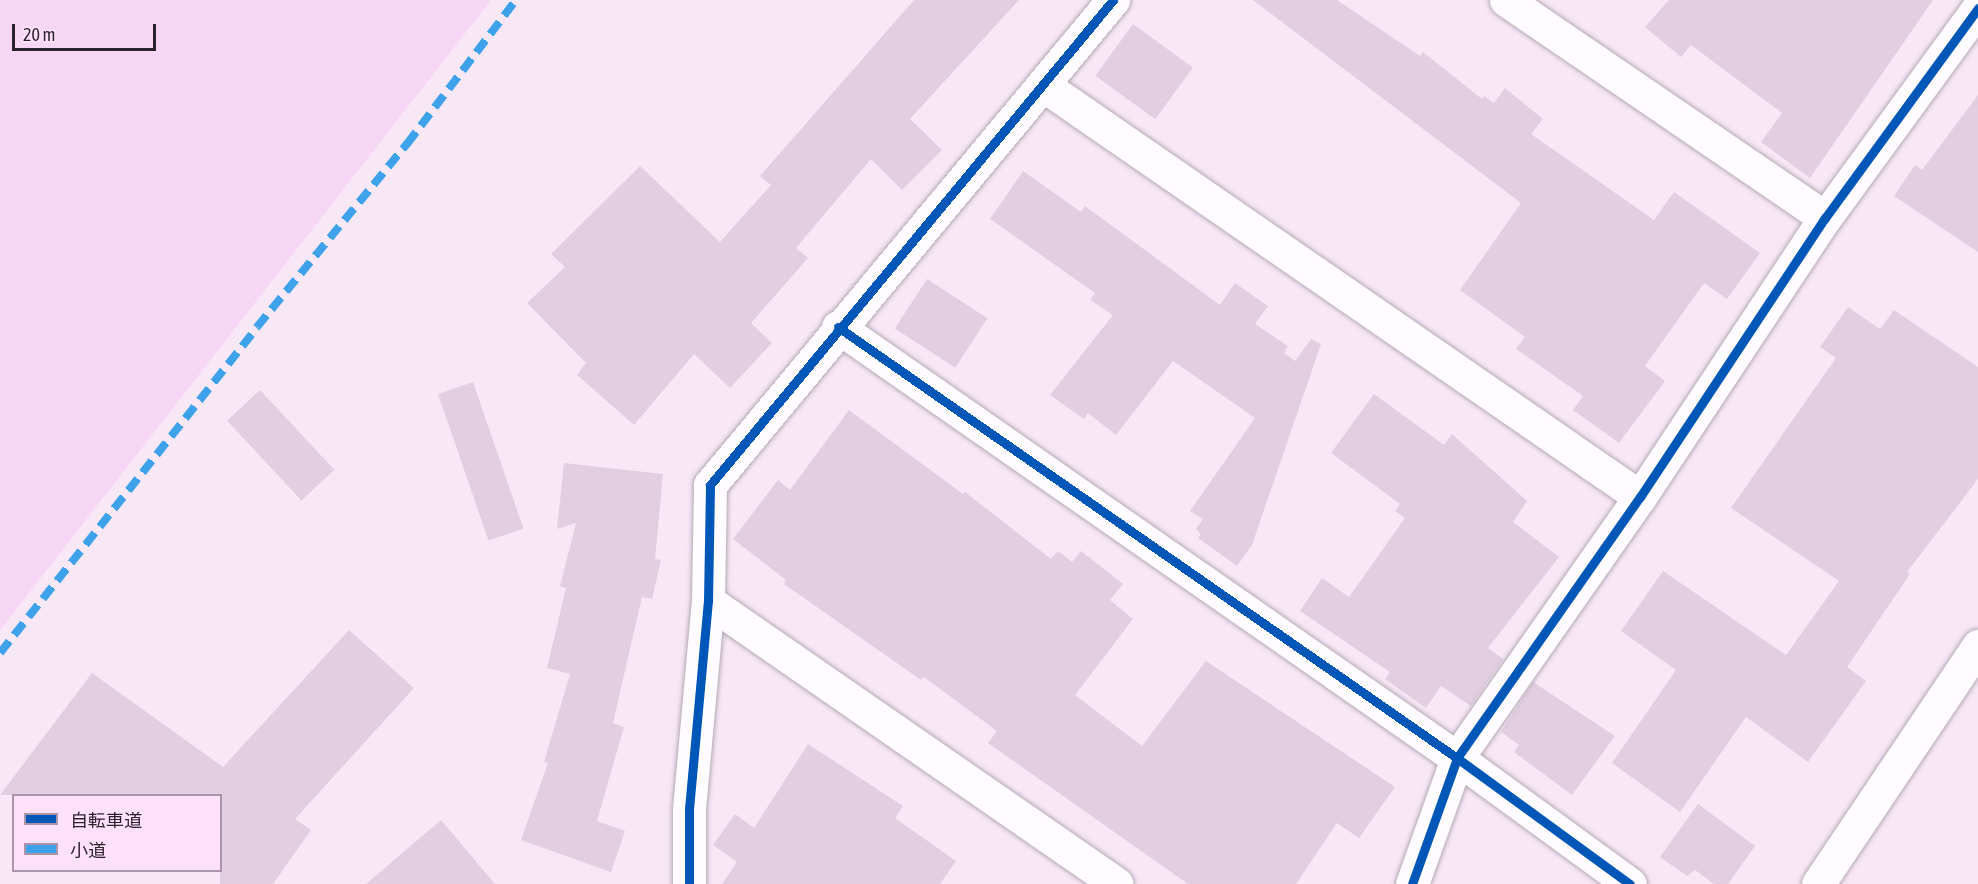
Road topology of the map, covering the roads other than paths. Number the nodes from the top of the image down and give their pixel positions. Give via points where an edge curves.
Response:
1 (1113, 0) edge
2 (1506, 0) edge
3 (1978, 8) edge
4 (1043, 85) junction
5 (1825, 218) junction
6 (838, 327) junction
7 (1640, 497) junction
8 (708, 601) junction
9 (1978, 646) edge
10 (1457, 758) junction
11 (689, 884) edge
12 (1117, 884) edge
13 (1412, 884) edge
14 (1630, 884) edge
15 (1818, 884) edge

1 - 4 street
2 - 5 street
3 - 5 street
4 - 6 street
4 - 7 street
5 - 7 street
6 - 8 street via 710,485
6 - 10 street
7 - 10 street
8 - 11 street via 689,809
8 - 12 street
9 - 15 street
10 - 13 street
10 - 14 street

